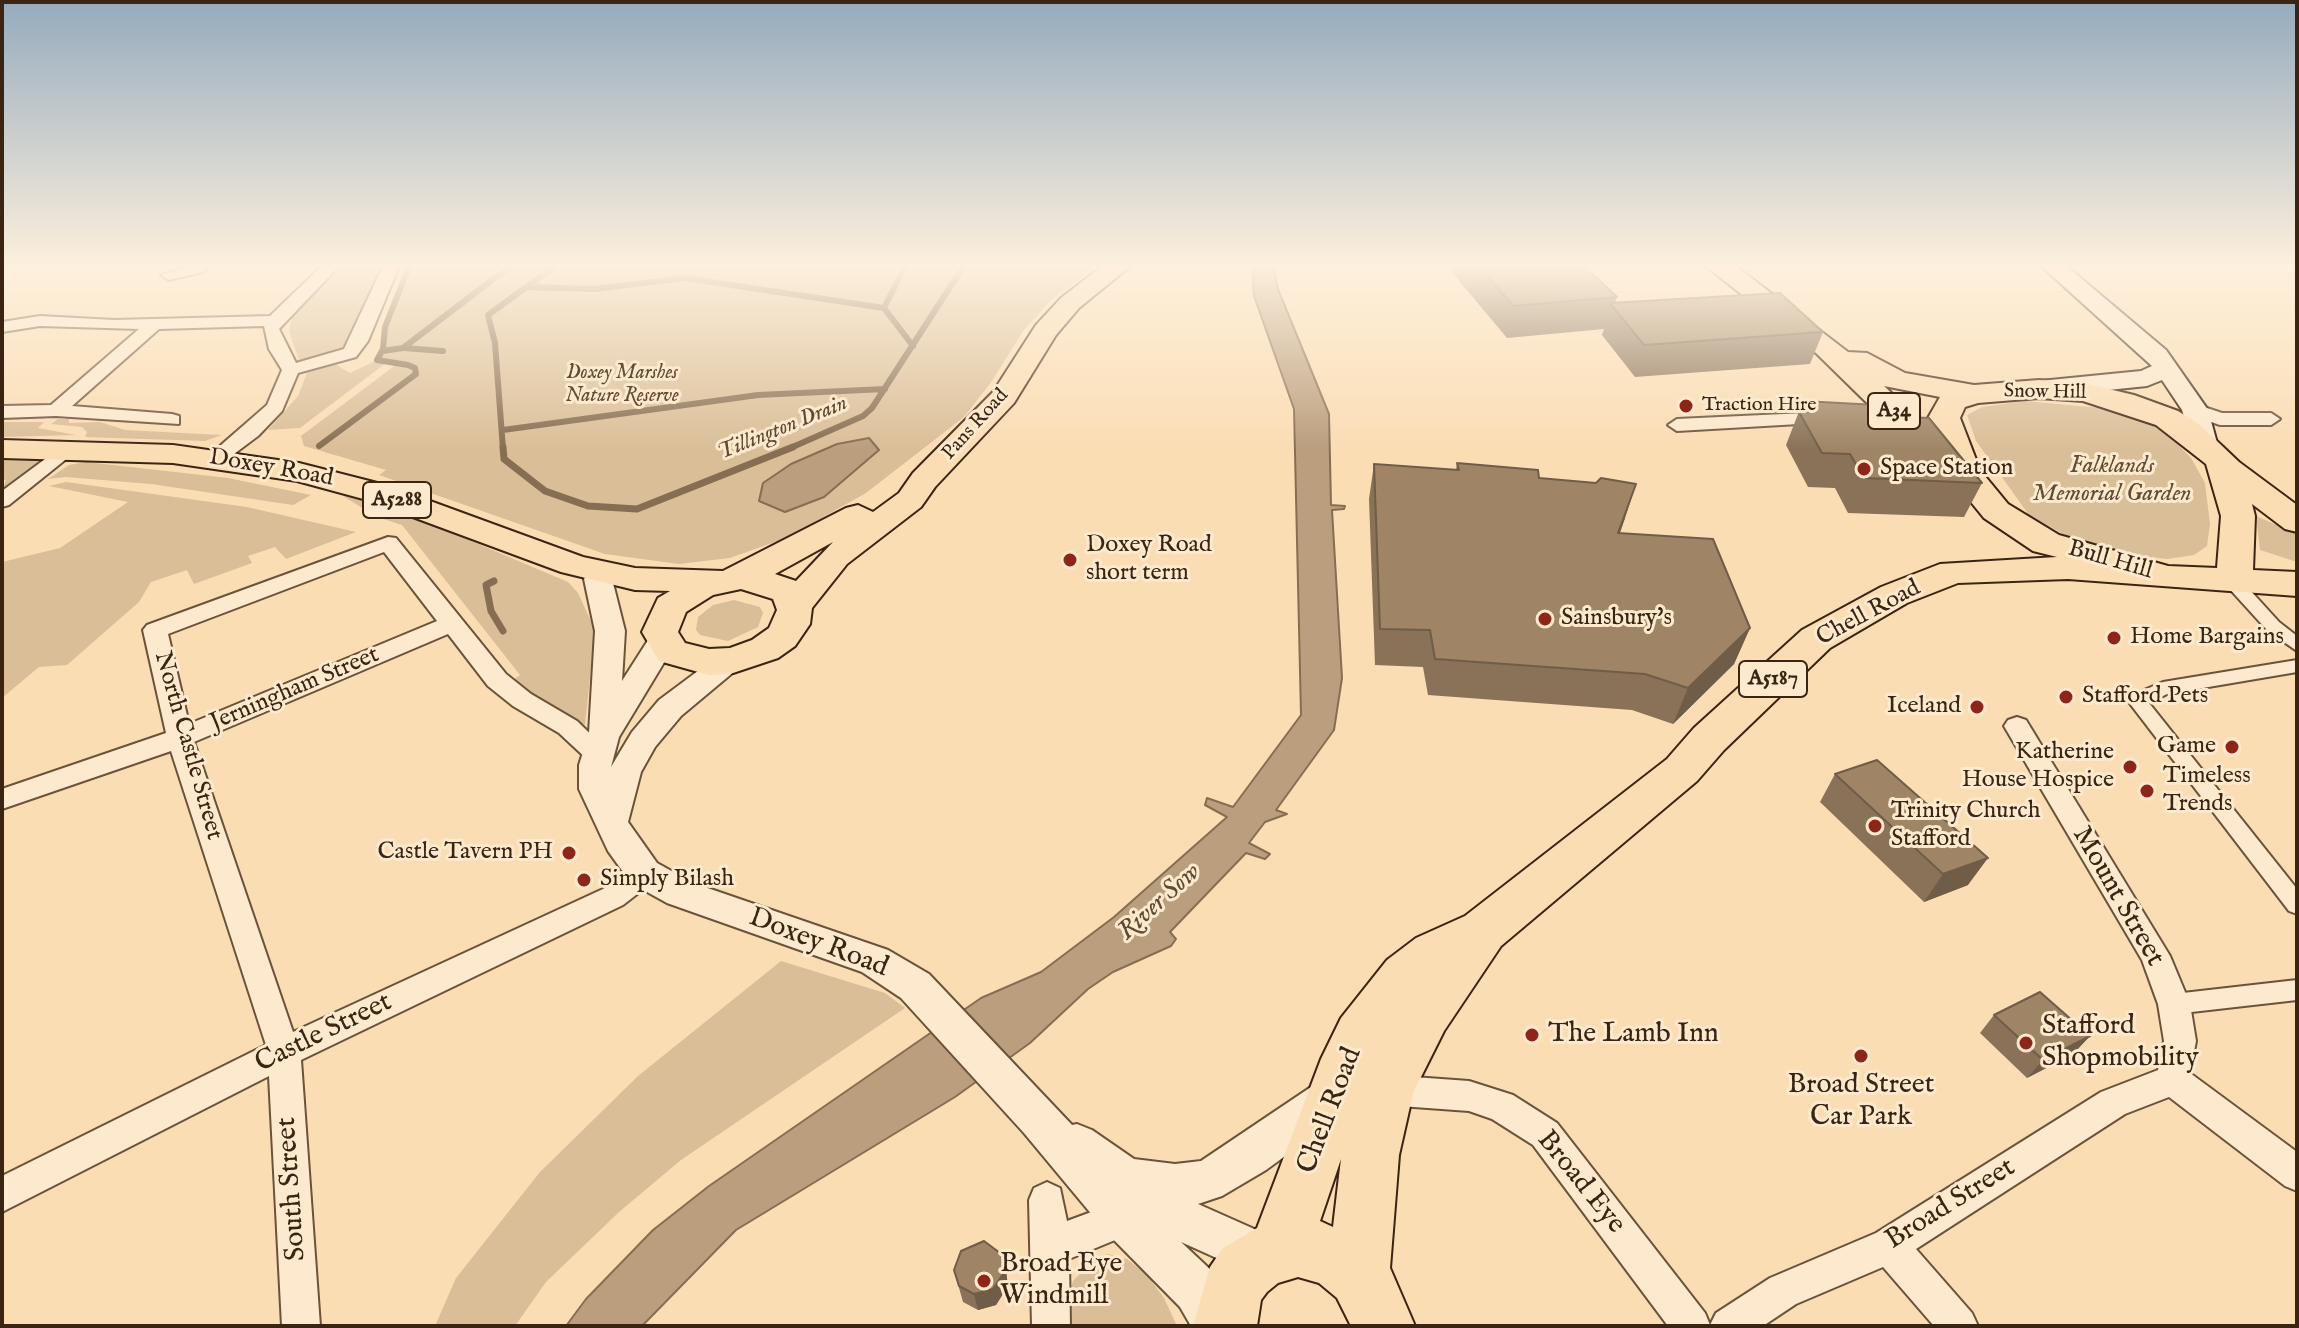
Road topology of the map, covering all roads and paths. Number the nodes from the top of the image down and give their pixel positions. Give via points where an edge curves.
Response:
1 (153, 326) edge
2 (272, 326) edge
3 (365, 326) edge
4 (1049, 326) edge
5 (1798, 326) edge
6 (1816, 326) edge
7 (2125, 326) edge
8 (2165, 369) junction
9 (291, 370) junction
10 (2039, 389) junction
11 (2091, 393) junction
12 (1974, 394) junction
13 (56, 410) junction
14 (2195, 410) junction
15 (2, 412) edge
16 (168, 412) dead end
17 (1872, 416) junction
18 (2271, 419) dead end
19 (1677, 425) dead end
20 (68, 448) junction
21 (2, 449) edge
22 (2213, 454) junction
23 (215, 459) junction
24 (1965, 473) junction
25 (924, 480) junction
26 (2, 501) edge
27 (1996, 511) junction
28 (2297, 522) edge
29 (585, 572) junction
30 (1953, 572) junction
31 (2167, 577) junction
32 (730, 580) junction
33 (2233, 582) junction
34 (2297, 584) edge
35 (795, 605) junction
36 (450, 624) junction
37 (661, 636) junction
38 (2297, 645) edge
39 (733, 660) junction
40 (2297, 666) edge
41 (2017, 726) dead end
42 (180, 738) junction
43 (600, 745) junction
44 (2, 799) edge
45 (612, 820) junction
46 (644, 873) junction
47 (2297, 905) edge
48 (1483, 931) junction
49 (2297, 990) edge
50 (2174, 1004) junction
51 (284, 1052) junction
52 (2172, 1080) junction
53 (1386, 1090) junction
54 (1332, 1097) junction
55 (2297, 1174) edge
56 (2, 1195) edge
57 (1123, 1197) junction
58 (1047, 1200) dead end
59 (1889, 1246) junction
60 (1051, 1249) junction
61 (1271, 1253) junction
62 (1383, 1307) edge
63 (301, 1326) edge
64 (1051, 1326) edge
65 (1217, 1326) edge
66 (1225, 1326) edge
67 (1692, 1326) edge
68 (1729, 1326) edge
69 (1959, 1326) edge

1 - 13 street
2 - 9 street
3 - 9 street via 350,353
4 - 25 main road, Pans Road / A5288 via 1004,397
5 - 17 highway, A34 via 1826,347
6 - 12 highway, A34 via 1880,374
7 - 8 main road
8 - 10 main road via 2147,378
8 - 14 main road
9 - 23 street via 275,407
10 - 11 highway, Snow Hill
10 - 12 highway, Snow Hill
11 - 14 highway
11 - 22 highway, Snow Hill via 2167,418
12 - 24 highway, Snow Hill via 1953,401 1944,418
13 - 15 street
13 - 16 street via 147,416
14 - 18 street via 2220,419
14 - 22 main road
17 - 19 street
17 - 24 highway, A34
20 - 21 main road, Doxey Road / A5288
20 - 23 main road, Doxey Road / A5288
20 - 26 street
22 - 28 highway, Snow Hill
22 - 33 highway via 2238,516
23 - 29 main road, Doxey Road / A5288 via 342,481
24 - 27 highway
25 - 32 main road, Pans Road / A5288
25 - 35 main road, Pans Road / A5288 via 910,500 829,563
27 - 30 highway, A5187 via 2000,543
27 - 31 highway, Bull Hill via 2046,543
29 - 32 main road, Doxey Road / A5288 via 635,579
29 - 37 main road, Doxey Road / A5288 via 638,605
29 - 43 street, Doxey Road via 610,631
30 - 31 highway, Chell Road / A5187 via 2068,568
30 - 48 highway, Chell Road / A5187 via 1894,595 1816,639 1682,770
31 - 33 highway, Bull Hill
32 - 35 main road, A5288 via 777,585
32 - 37 main road, A5288 via 685,595 671,606
33 - 34 highway, Bull Hill
33 - 38 street
35 - 39 main road, A5288 via 792,624 782,637
36 - 42 street, Jerningham Street
36 - 42 street, North Castle Street via 388,543 155,630
36 - 43 street via 497,680
37 - 39 main road, A5288 via 672,652 688,659
37 - 43 street
39 - 45 street via 670,708 643,740 625,772
40 - 47 street via 2163,688 2137,701
41 - 50 street, Mount Street via 2155,956
42 - 44 street, Jerningham Street
42 - 51 street, North Castle Street
43 - 45 street, Doxey Road via 596,789
45 - 46 street, Doxey Road via 620,841
46 - 51 street, Castle Street via 613,897
46 - 57 street, Doxey Road via 680,893 875,961 915,986 1039,1119
48 - 53 highway, Chell Road / A5187 via 1425,1015
48 - 54 highway, Chell Road / A5187 via 1434,953 1405,975 1360,1035
49 - 50 street
50 - 52 street, Mount Street via 2180,1041
51 - 56 street, Castle Street
51 - 63 street, South Street
52 - 55 street
52 - 59 street, Broad Street via 2113,1103
53 - 62 highway, Chell Road / A5187 via 1370,1155
53 - 67 street, Broad Eye via 1469,1096 1501,1106 1545,1134
54 - 57 street via 1207,1181
54 - 61 highway, Chell Road / A5187
57 - 60 street
57 - 61 street
57 - 65 street via 1197,1290
58 - 60 street
59 - 68 street, Broad Street via 1783,1291
59 - 69 street
60 - 64 street
61 - 62 highway via 1298,1247 1341,1261
61 - 66 highway via 1245,1270 1232,1289

